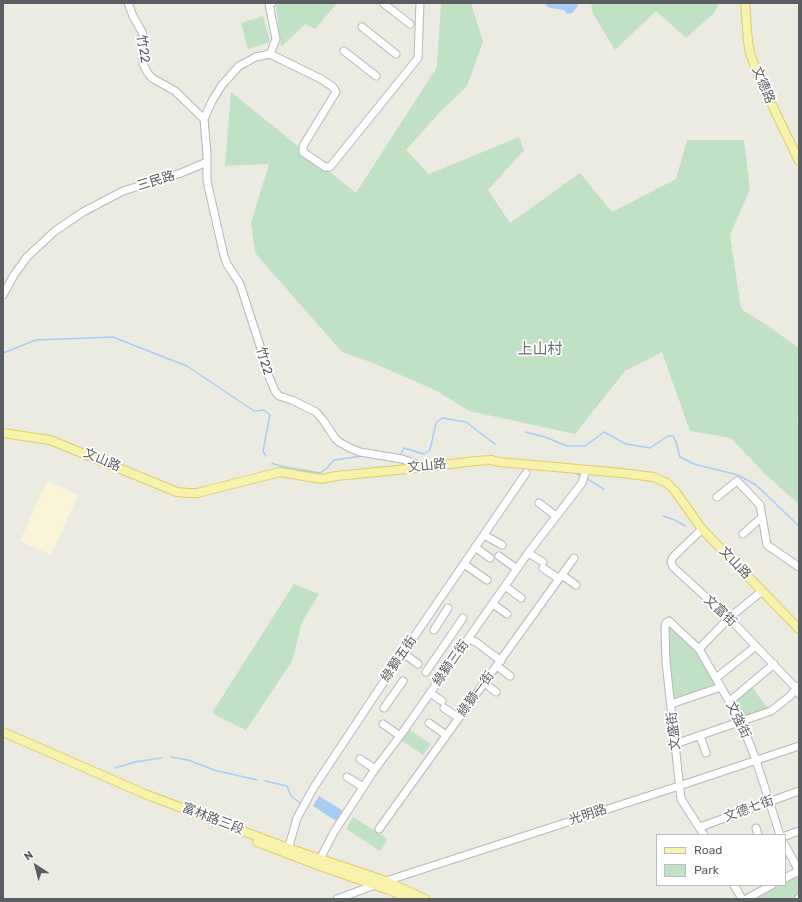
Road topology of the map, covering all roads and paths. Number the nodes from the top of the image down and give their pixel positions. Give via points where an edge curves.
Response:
1 (128, 3) edge
2 (272, 3) edge
3 (383, 3) edge
4 (420, 3) edge
5 (745, 3) edge
6 (410, 24) dead end
7 (362, 27) dead end
8 (344, 51) dead end
9 (270, 54) junction
10 (396, 54) dead end
11 (376, 76) dead end
12 (204, 119) junction
13 (799, 161) edge
14 (207, 162) junction
15 (3, 295) edge
16 (3, 433) edge
17 (427, 467) junction
18 (586, 470) junction
19 (526, 473) dead end
20 (717, 497) dead end
21 (539, 503) dead end
22 (556, 516) junction
23 (762, 517) junction
24 (702, 529) junction
25 (484, 534) junction
26 (743, 534) dead end
27 (502, 545) dead end
28 (475, 547) junction
29 (528, 553) junction
30 (499, 556) dead end
31 (490, 558) dead end
32 (574, 558) dead end
33 (464, 564) junction
34 (799, 567) edge
35 (517, 569) junction
36 (560, 577) junction
37 (487, 580) dead end
38 (576, 585) dead end
39 (504, 586) junction
40 (762, 590) junction
41 (521, 598) dead end
42 (493, 604) junction
43 (448, 608) dead end
44 (507, 614) dead end
45 (463, 618) dead end
46 (729, 618) junction
47 (669, 621) joint
48 (799, 629) edge
49 (434, 630) dead end
50 (468, 639) junction
51 (756, 646) junction
52 (699, 649) junction
53 (403, 653) junction
54 (499, 663) junction
55 (418, 664) dead end
56 (774, 664) junction
57 (426, 672) dead end
58 (510, 676) dead end
59 (716, 678) junction
60 (403, 681) dead end
61 (484, 683) junction
62 (721, 687) junction
63 (798, 689) edge
64 (496, 692) dead end
65 (430, 693) junction
66 (730, 701) junction
67 (671, 704) junction
68 (384, 708) dead end
69 (459, 718) junction
70 (741, 722) junction
71 (429, 723) dead end
72 (383, 724) dead end
73 (3, 732) edge
74 (446, 734) junction
75 (400, 736) junction
76 (700, 736) junction
77 (3, 738) edge
78 (675, 744) junction
79 (799, 746) edge
80 (706, 754) dead end
81 (360, 759) dead end
82 (756, 760) junction
83 (375, 769) junction
84 (347, 777) dead end
85 (679, 786) junction
86 (363, 787) junction
87 (799, 791) edge
88 (770, 802) junction
89 (700, 828) junction
90 (379, 829) dead end
91 (799, 830) edge
92 (703, 834) edge
93 (780, 834) edge
94 (786, 836) edge
95 (786, 847) edge
96 (287, 850) junction
97 (320, 859) junction
98 (799, 871) edge
99 (786, 878) edge
100 (386, 881) junction
101 (377, 886) junction
102 (735, 886) edge
103 (770, 886) edge
104 (337, 899) edge
105 (410, 899) edge
106 (425, 899) edge
107 (742, 899) edge
108 (746, 899) edge

1 - 12 street, 竹22 / 竹22 via 143,36 143,64 147,72 152,78 175,91
2 - 9 street via 269,4 276,39
3 - 6 street
4 - 9 street via 418,58 330,167 303,152 303,146 336,92 321,79
5 - 13 main road, 文德路 via 750,54
7 - 10 street
8 - 11 street
9 - 12 street via 256,57 239,66 222,85
12 - 14 street, 竹22
14 - 15 street, 三民路 via 123,191 83,212 55,231 27,257
14 - 17 street, 竹22 / 竹22 via 208,187 226,264 240,284 264,365 275,391 279,396 316,412 335,438 350,448
16 - 17 main road, 文山路 via 50,440 177,492 188,493 280,472 321,479
17 - 18 main road, 文山路 via 492,460
18 - 22 street, 綠獅三街 via 582,483
18 - 24 main road, 文山路 via 653,477 663,481 676,490
19 - 25 street, 綠獅五街
20 - 23 street via 737,481 760,505
21 - 22 street
22 - 29 street, 綠獅三街
23 - 26 street
23 - 34 street via 767,545
24 - 40 main road, 文山路
24 - 46 street, 文富街 via 671,562 673,567
25 - 27 street
25 - 28 street, 綠獅五街
28 - 31 street
28 - 33 street, 綠獅五街
29 - 35 street, 綠獅三街
29 - 36 street
30 - 35 street
32 - 36 street, 綠獅一街
33 - 37 street
33 - 53 street, 綠獅五街
35 - 39 street, 綠獅三街
36 - 38 street
36 - 54 street, 綠獅一街
39 - 41 street
39 - 42 street, 綠獅三街
40 - 46 street
40 - 48 main road, 文山路
42 - 44 street
42 - 50 street, 綠獅三街
43 - 49 street
45 - 57 street
46 - 51 street, 文富街
46 - 52 street
47 - 52 street, 文強街
47 - 67 street, 文盛街 via 666,623 665,636
50 - 54 street via 476,642
50 - 65 street, 綠獅三街
51 - 56 street, 文富街
51 - 59 street
52 - 59 street, 文強街
53 - 55 street
53 - 96 street, 綠獅五街 via 314,787 297,818
54 - 58 street
54 - 61 street, 綠獅一街
56 - 63 street, 文富街
56 - 66 street
59 - 62 street, 文強街
60 - 68 street
61 - 64 street
61 - 69 street, 綠獅一街
62 - 66 street, 文強街
62 - 67 street
63 - 70 street via 771,711
65 - 69 street
65 - 75 street, 綠獅三街
66 - 70 street, 文強街
67 - 78 street, 文盛街
69 - 74 street, 綠獅一街
70 - 76 street
70 - 82 street, 文強街
71 - 74 street
72 - 75 street
73 - 96 main road, 富林路三段 via 145,794
74 - 90 street, 綠獅一街
75 - 83 street, 綠獅三街
76 - 78 street
76 - 80 street
77 - 96 main road, 富林路三段 via 143,799
78 - 85 street, 文盛街
79 - 82 street, 光明路
81 - 83 street
82 - 85 street, 光明路
82 - 88 street, 文強街
83 - 86 street, 綠獅三街
84 - 86 street
85 - 89 street, 文盛街 via 681,799
85 - 100 street, 光明路
86 - 97 street, 綠獅三街
87 - 88 street, 文德七街
88 - 89 street, 文德七街
88 - 93 street, 文強街
89 - 92 street, 文盛街
91 - 94 street
95 - 98 street
96 - 97 main road, 富林路三段
96 - 101 main road, 富林路三段
97 - 100 main road, 富林路三段
98 - 99 street
100 - 101 street, 光明路
100 - 106 main road, 富林路三段
101 - 104 street, 光明路
101 - 105 main road, 富林路三段
102 - 107 street
103 - 108 street

